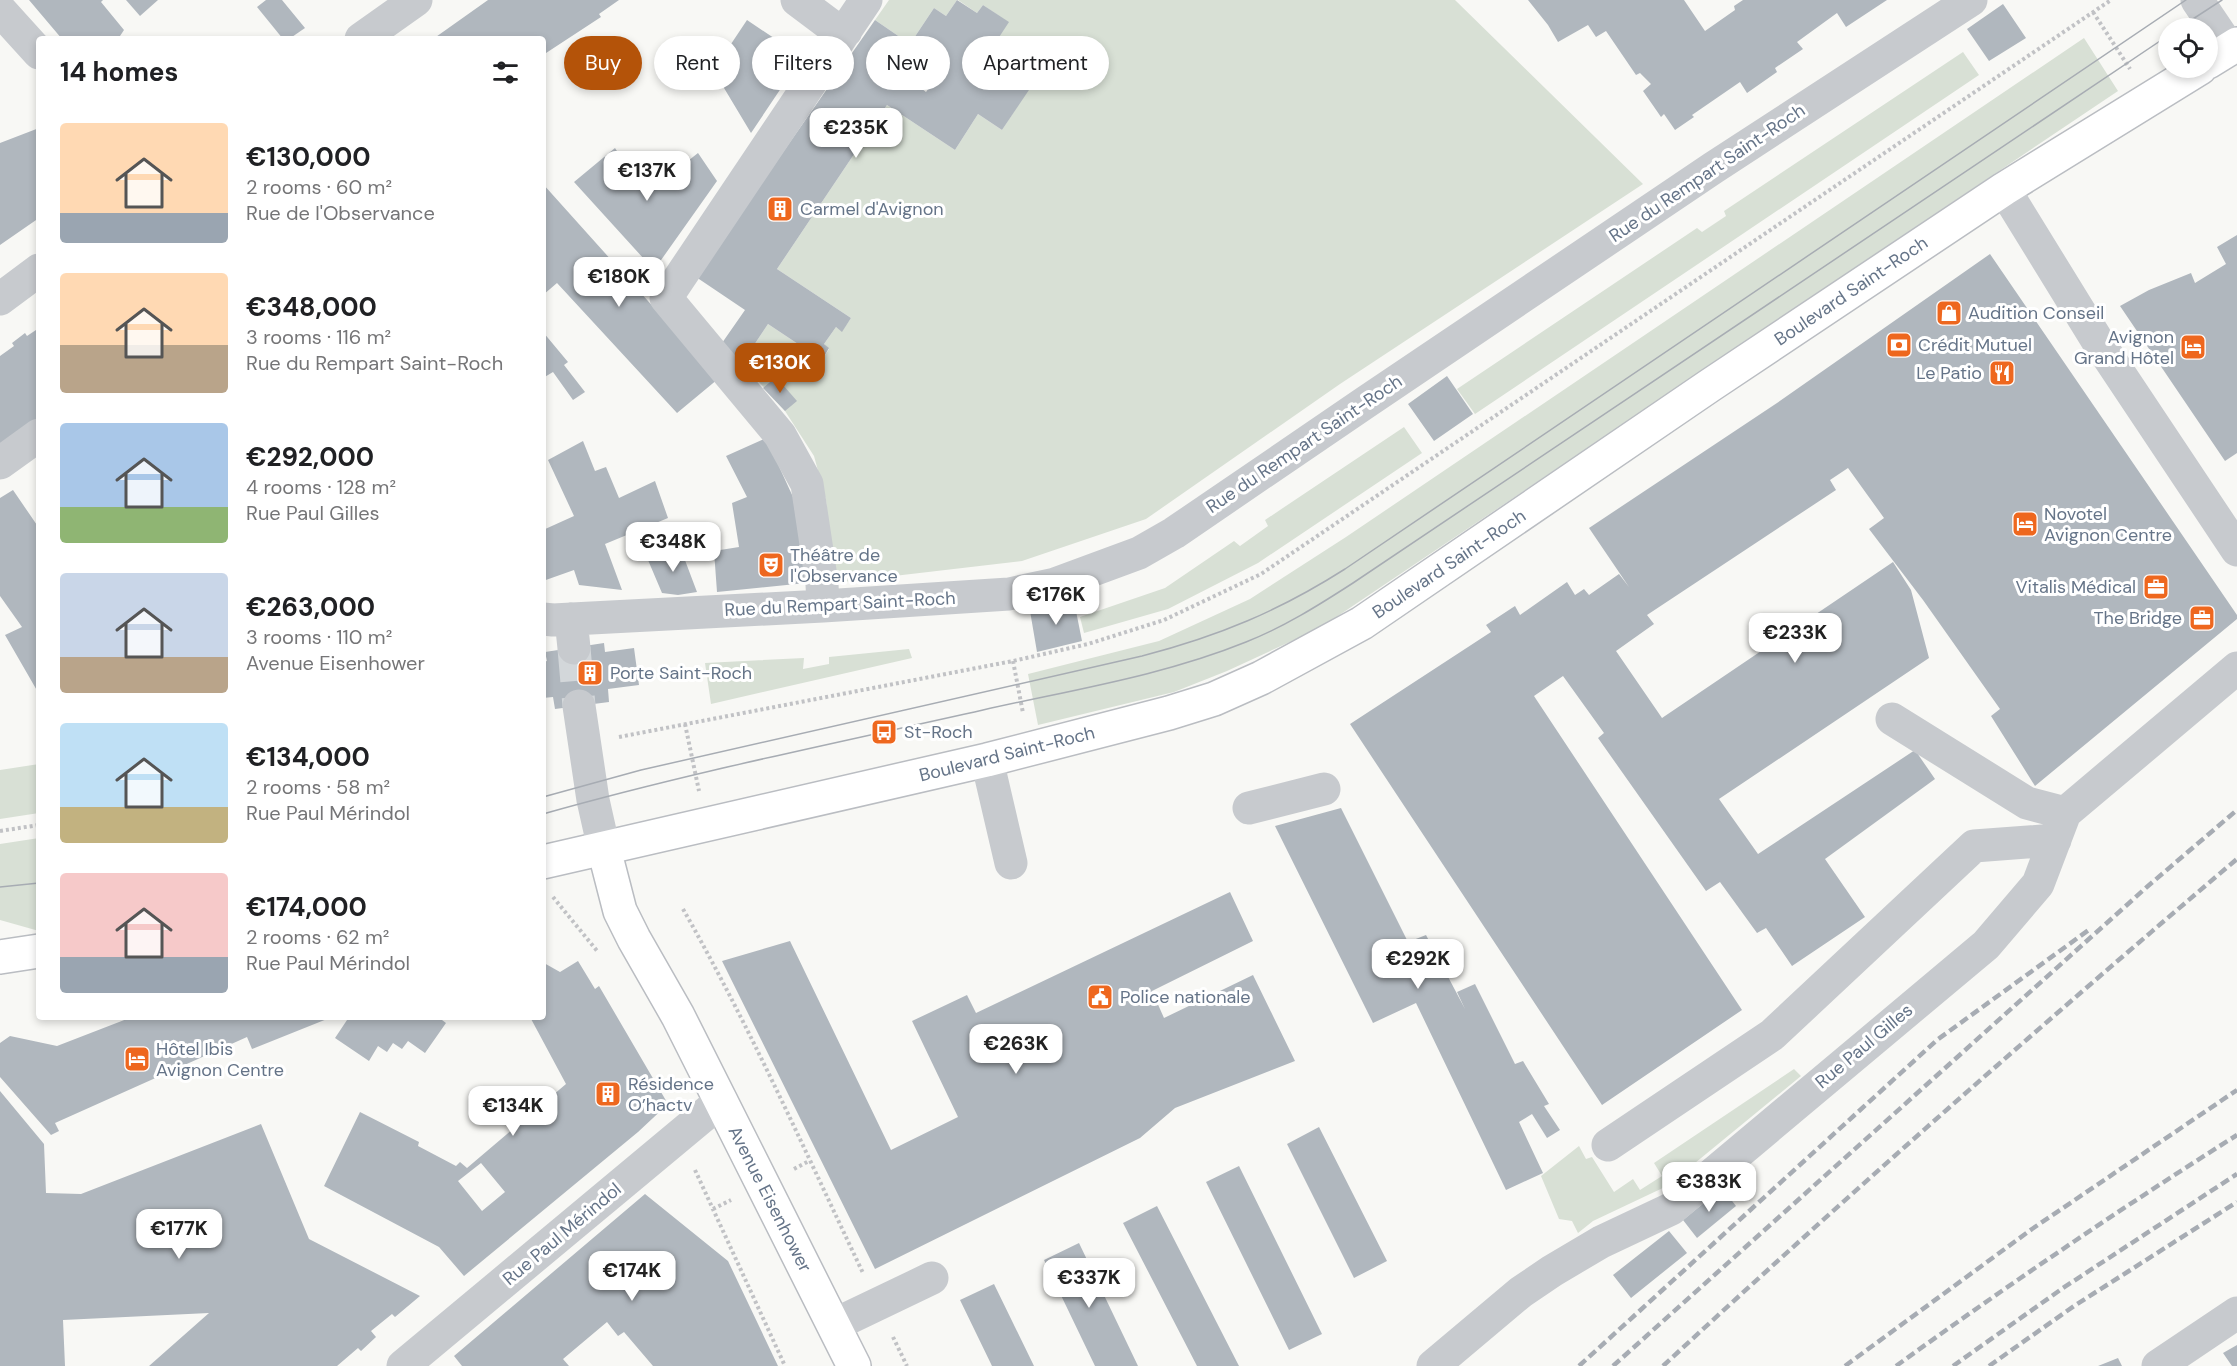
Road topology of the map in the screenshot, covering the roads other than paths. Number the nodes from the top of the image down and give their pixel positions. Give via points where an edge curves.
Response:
1 (416, 0) edge
2 (797, 0) edge
3 (867, 0) edge
4 (1971, 0) edge
5 (2197, 0) edge
6 (0, 10) edge
7 (846, 31) junction
8 (365, 36) edge
9 (36, 50) edge
10 (2225, 52) edge
11 (2184, 78) edge
12 (2004, 189) junction
13 (36, 272) edge
14 (0, 299) edge
15 (36, 437) edge
16 (0, 464) edge
17 (2237, 550) edge
18 (823, 606) junction
19 (562, 629) edge
20 (2237, 668) edge
21 (579, 706) tunnel mouth
22 (1892, 719) dead end
23 (987, 760) junction
24 (1324, 789) dead end
25 (1249, 808) dead end
26 (2060, 826) junction
27 (604, 849) junction
28 (546, 861) edge
29 (1011, 863) dead end
30 (36, 951) edge
31 (0, 957) edge
32 (721, 1101) junction
33 (1608, 1145) dead end
34 (932, 1278) dead end
35 (2237, 1313) edge
36 (834, 1325) junction
37 (403, 1366) edge
38 (854, 1366) edge
39 (1433, 1366) edge
40 (2158, 1366) edge

1 - 8 street
2 - 7 street via 833,27
3 - 7 street
4 - 18 street, Rue du Rempart Saint-Roch via 1139,553 1055,584 1009,594
5 - 10 street
6 - 9 street
7 - 18 street via 666,298 780,435 807,484
11 - 12 main road, Boulevard Saint-Roch
12 - 17 street via 2137,383
12 - 23 main road, Boulevard Saint-Roch via 1362,623 1214,699
13 - 14 street
15 - 16 street
18 - 19 street, Rue du Rempart Saint-Roch
20 - 26 street, Rue Paul Gilles
21 - 27 street
22 - 26 street
23 - 27 main road, Boulevard Saint-Roch
23 - 29 street
24 - 25 street
26 - 33 street via 1974,846 1772,1035
26 - 39 street, Rue Paul Gilles via 2038,884 1986,945 1671,1209 1601,1242 1552,1271
27 - 28 main road, Boulevard Saint-Roch
27 - 32 main road, Avenue Eisenhower via 620,911
30 - 31 main road
32 - 36 main road, Avenue Eisenhower
32 - 37 street, Rue Paul Mérindol
34 - 36 street
35 - 40 street
36 - 38 main road, Avenue Eisenhower

